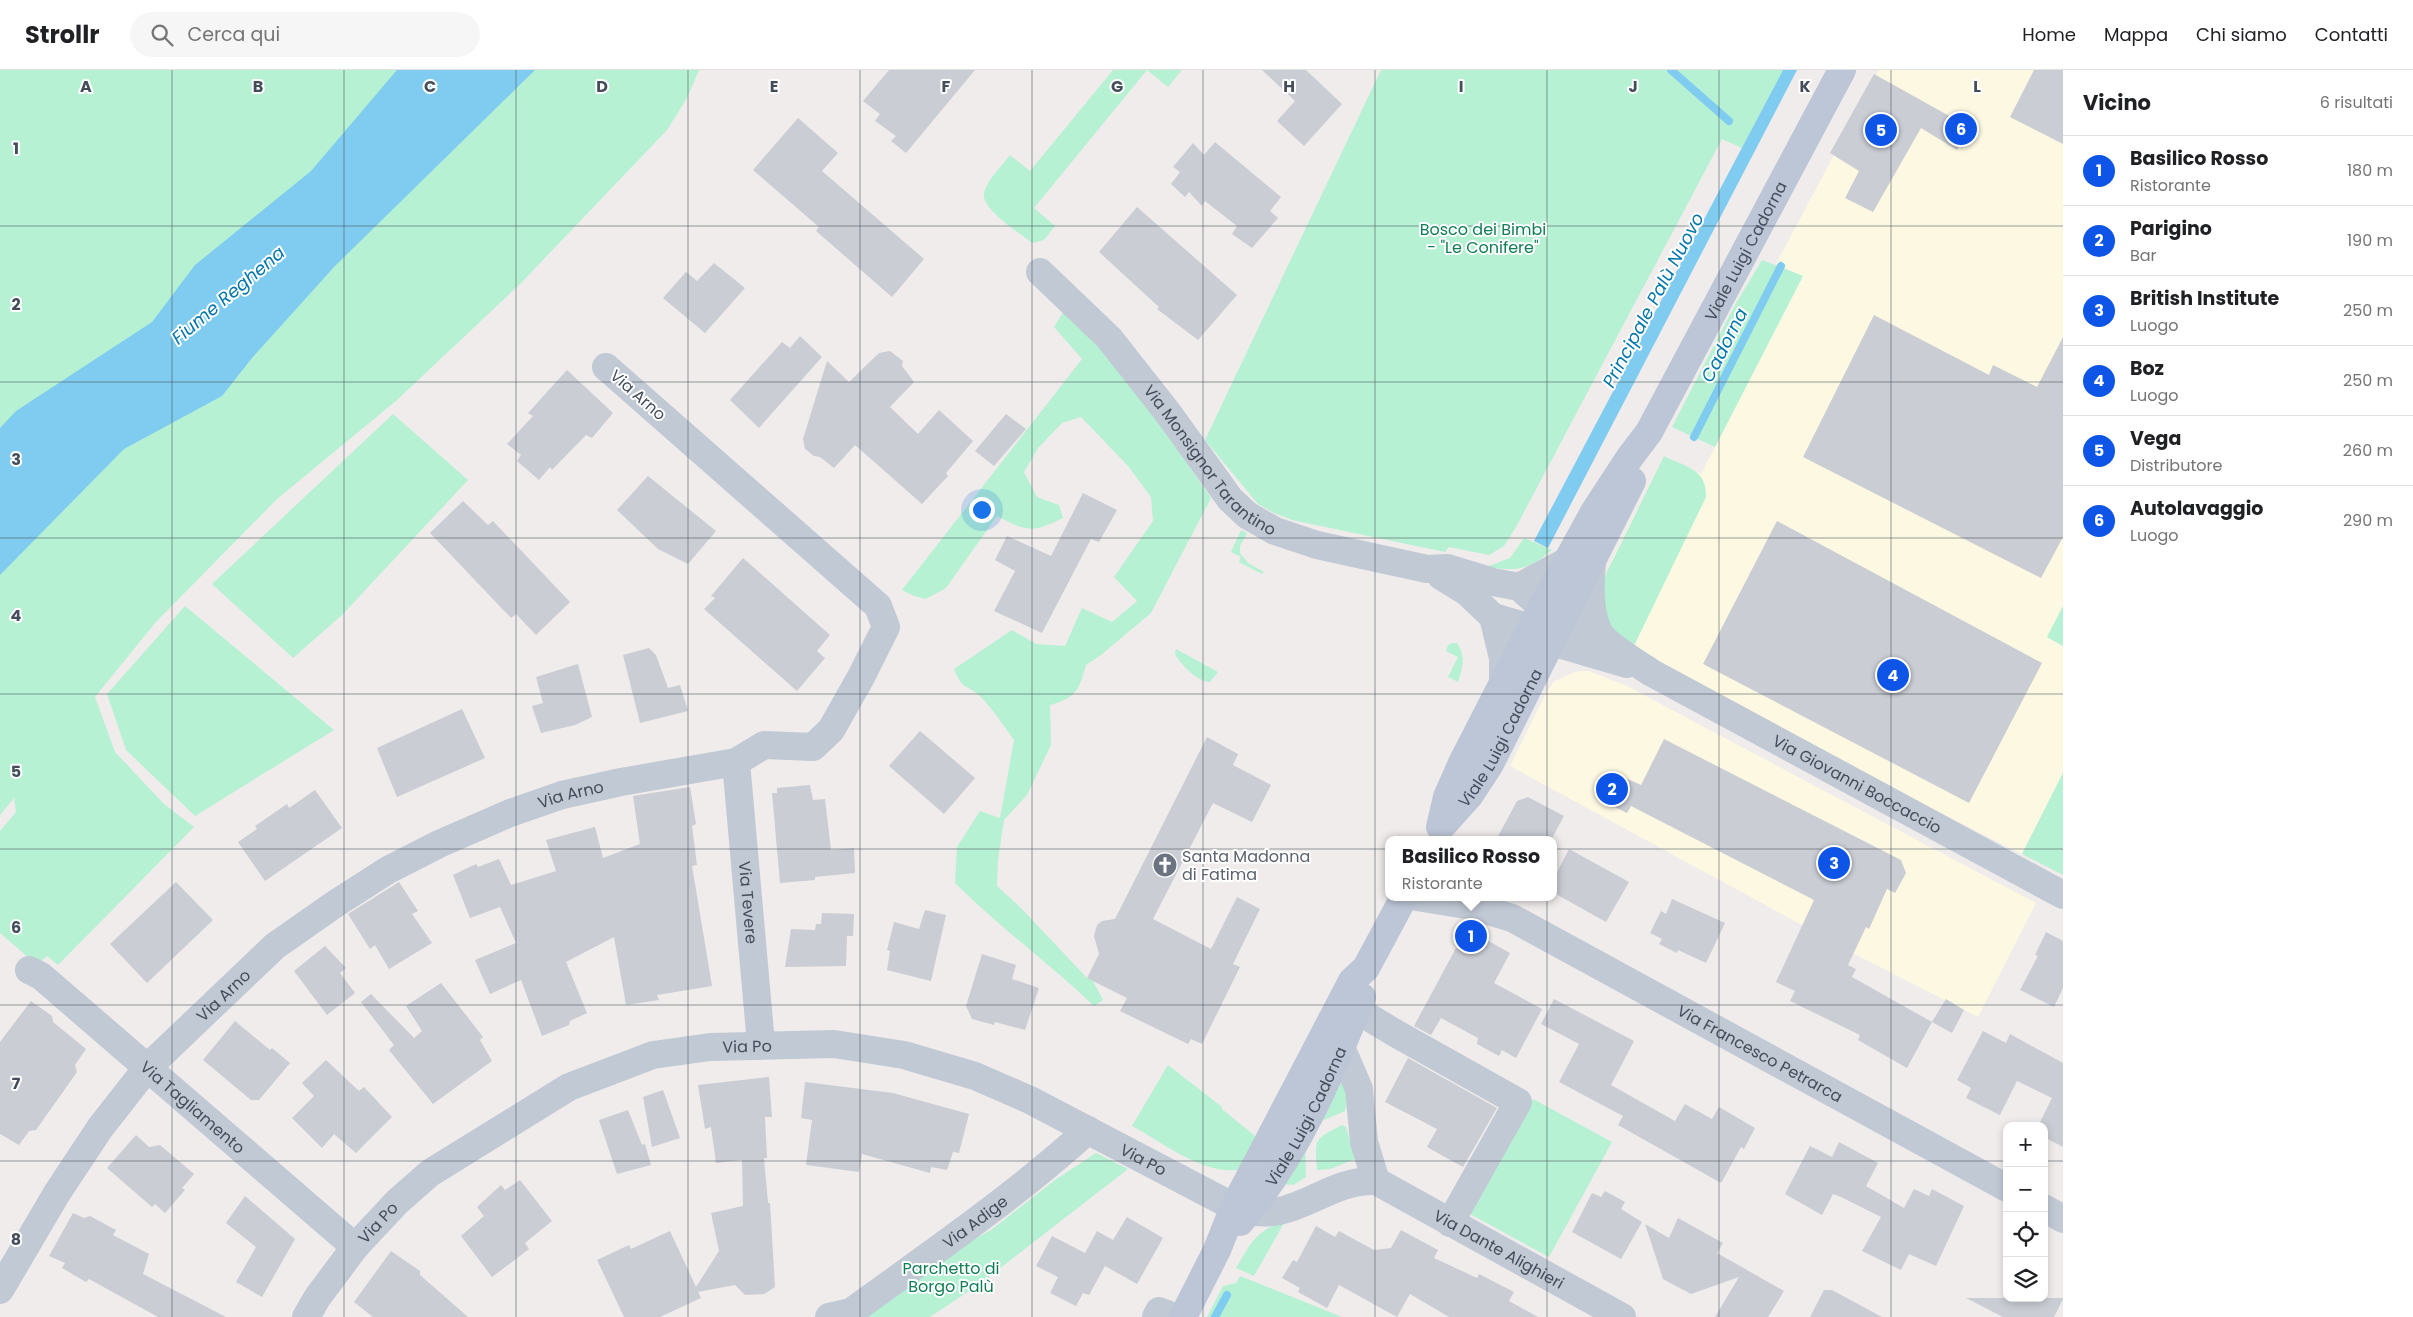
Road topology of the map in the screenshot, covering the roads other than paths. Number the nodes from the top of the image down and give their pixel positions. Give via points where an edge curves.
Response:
1 (1842, 70) edge
2 (1040, 272) dead end
3 (606, 367) dead end
4 (1649, 432) junction
5 (1587, 524) junction
6 (1579, 562) junction
7 (1427, 569) junction
8 (1519, 587) junction
9 (1493, 617) junction
10 (1547, 625) junction
11 (1599, 633) junction
12 (1652, 673) junction
13 (1496, 695) junction
14 (736, 762) junction
15 (1437, 836) edge
16 (2063, 895) edge
17 (1402, 901) edge
18 (1441, 901) edge
19 (1497, 901) edge
20 (1512, 918) junction
21 (1366, 968) junction
22 (29, 970) dead end
23 (1357, 1010) junction
24 (1334, 1038) junction
25 (761, 1044) junction
26 (147, 1068) junction
27 (1088, 1130) junction
28 (1376, 1181) junction
29 (2003, 1186) edge
30 (1241, 1210) junction
31 (2048, 1210) edge
32 (2063, 1219) edge
33 (1450, 1222) junction
34 (355, 1247) junction
35 (0, 1290) edge
36 (306, 1317) edge
37 (829, 1317) edge
38 (1156, 1317) edge
39 (1175, 1317) edge
40 (1183, 1317) edge
41 (1622, 1317) edge

1 - 4 main road, Viale Luigi Cadorna
2 - 7 street, Via Monsignor Tarantino via 1109,338 1237,508 1275,531
3 - 14 street, Via Arno via 878,606 884,616 886,626 831,730 813,747 764,744
4 - 5 main road, Viale Luigi Cadorna
4 - 6 main road, Viale Luigi Cadorna via 1640,464
5 - 6 main road, Viale Luigi Cadorna
5 - 10 street, Viale Luigi Cadorna via 1590,540
6 - 8 street
6 - 10 main road, Viale Luigi Cadorna
6 - 11 street
7 - 8 street, Via Monsignor Tarantino via 1446,568
7 - 9 street, Via Monsignor Tarantino via 1466,592
8 - 10 street
9 - 10 street, Via Monsignor Tarantino via 1521,625
9 - 13 street via 1503,658
10 - 11 street, Via Giovanni Boccaccio via 1573,619
10 - 12 street, Via Giovanni Boccaccio via 1604,656
10 - 13 main road, Viale Luigi Cadorna
10 - 15 main road, Viale Luigi Cadorna via 1490,764
11 - 12 street, Via Giovanni Boccaccio
12 - 16 street, Via Giovanni Boccaccio
13 - 15 main road, Viale Luigi Cadorna via 1446,797
14 - 25 street, Via Tevere
14 - 26 street, Via Arno via 562,795 510,813 388,870 275,946
17 - 21 main road, Viale Luigi Cadorna
18 - 20 street, Via Francesco Petrarca
19 - 20 street, Via Francesco Petrarca
20 - 29 street, Via Francesco Petrarca
21 - 23 main road, Viale Luigi Cadorna via 1366,987
21 - 24 main road, Viale Luigi Cadorna via 1352,981
22 - 26 street, Via Tagliamento via 41,976
23 - 24 main road, Viale Luigi Cadorna
23 - 33 street via 1518,1102
24 - 28 street via 1359,1089 1364,1142
24 - 30 main road, Viale Luigi Cadorna
25 - 27 street, Via Po via 834,1044 904,1055 975,1076
25 - 34 street, Via Po via 710,1047 652,1056 569,1087 430,1173 397,1202
26 - 34 street, Via Tagliamento
26 - 35 street, Via Arno via 100,1128
27 - 30 street, Via Po
27 - 37 street, Via Adige via 984,1215 851,1312
28 - 30 street via 1361,1180 1273,1214
28 - 33 street, Via Dante Alighieri
30 - 40 main road, Viale Luigi Cadorna
31 - 32 street
33 - 41 street, Via Dante Alighieri
34 - 36 street, Via Po
38 - 39 street via 1160,1311

